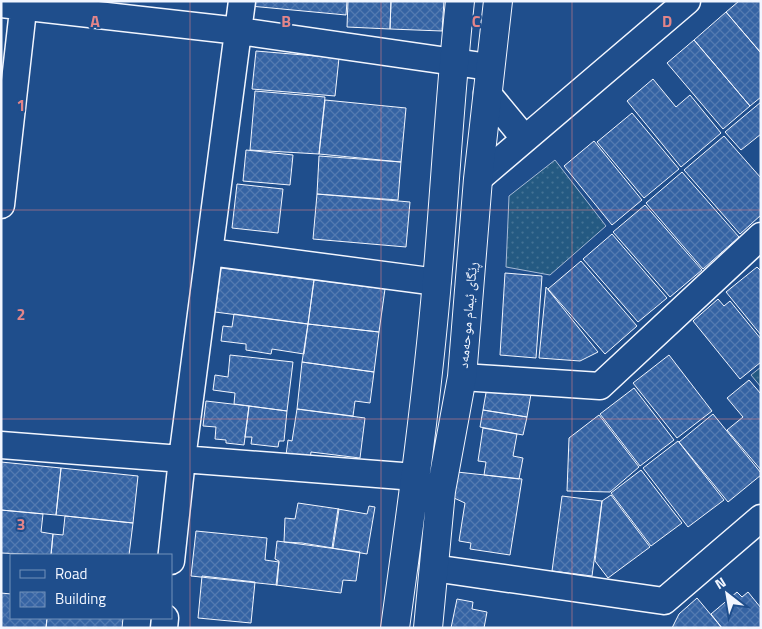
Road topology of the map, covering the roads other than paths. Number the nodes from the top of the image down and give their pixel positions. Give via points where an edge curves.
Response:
1 (242, 1) edge
2 (460, 1) edge
3 (498, 1) edge
4 (688, 1) edge
5 (16, 4) edge
6 (239, 31) junction
7 (453, 63) junction
8 (488, 80) junction
9 (525, 139) junction
10 (478, 179) junction
11 (1, 205) edge
12 (761, 236) edge
13 (210, 252) junction
14 (437, 282) junction
15 (462, 377) junction
16 (1, 445) edge
17 (182, 459) junction
18 (415, 477) junction
19 (761, 518) edge
20 (172, 554) edge
21 (434, 568) junction
22 (395, 628) edge
23 (428, 628) edge

1 - 6 street
2 - 7 main road
3 - 8 main road, ڕێگای ئیمام موحەمەد
4 - 9 street
5 - 6 street
5 - 11 street
6 - 7 street
6 - 13 street
7 - 8 street
7 - 14 main road
8 - 9 street
8 - 10 main road, ڕێگای ئیمام موحەمەد
9 - 10 street
10 - 15 main road, ڕێگای ئیمام موحەمەد
12 - 15 street via 600,386
13 - 14 street
13 - 17 street
14 - 18 main road
15 - 21 main road, ڕێگای ئیمام موحەمەد via 441,491
16 - 17 street
17 - 18 street
17 - 20 street
18 - 22 main road
19 - 21 street via 664,601
21 - 23 main road, ڕێگای ئیمام موحەمەد

